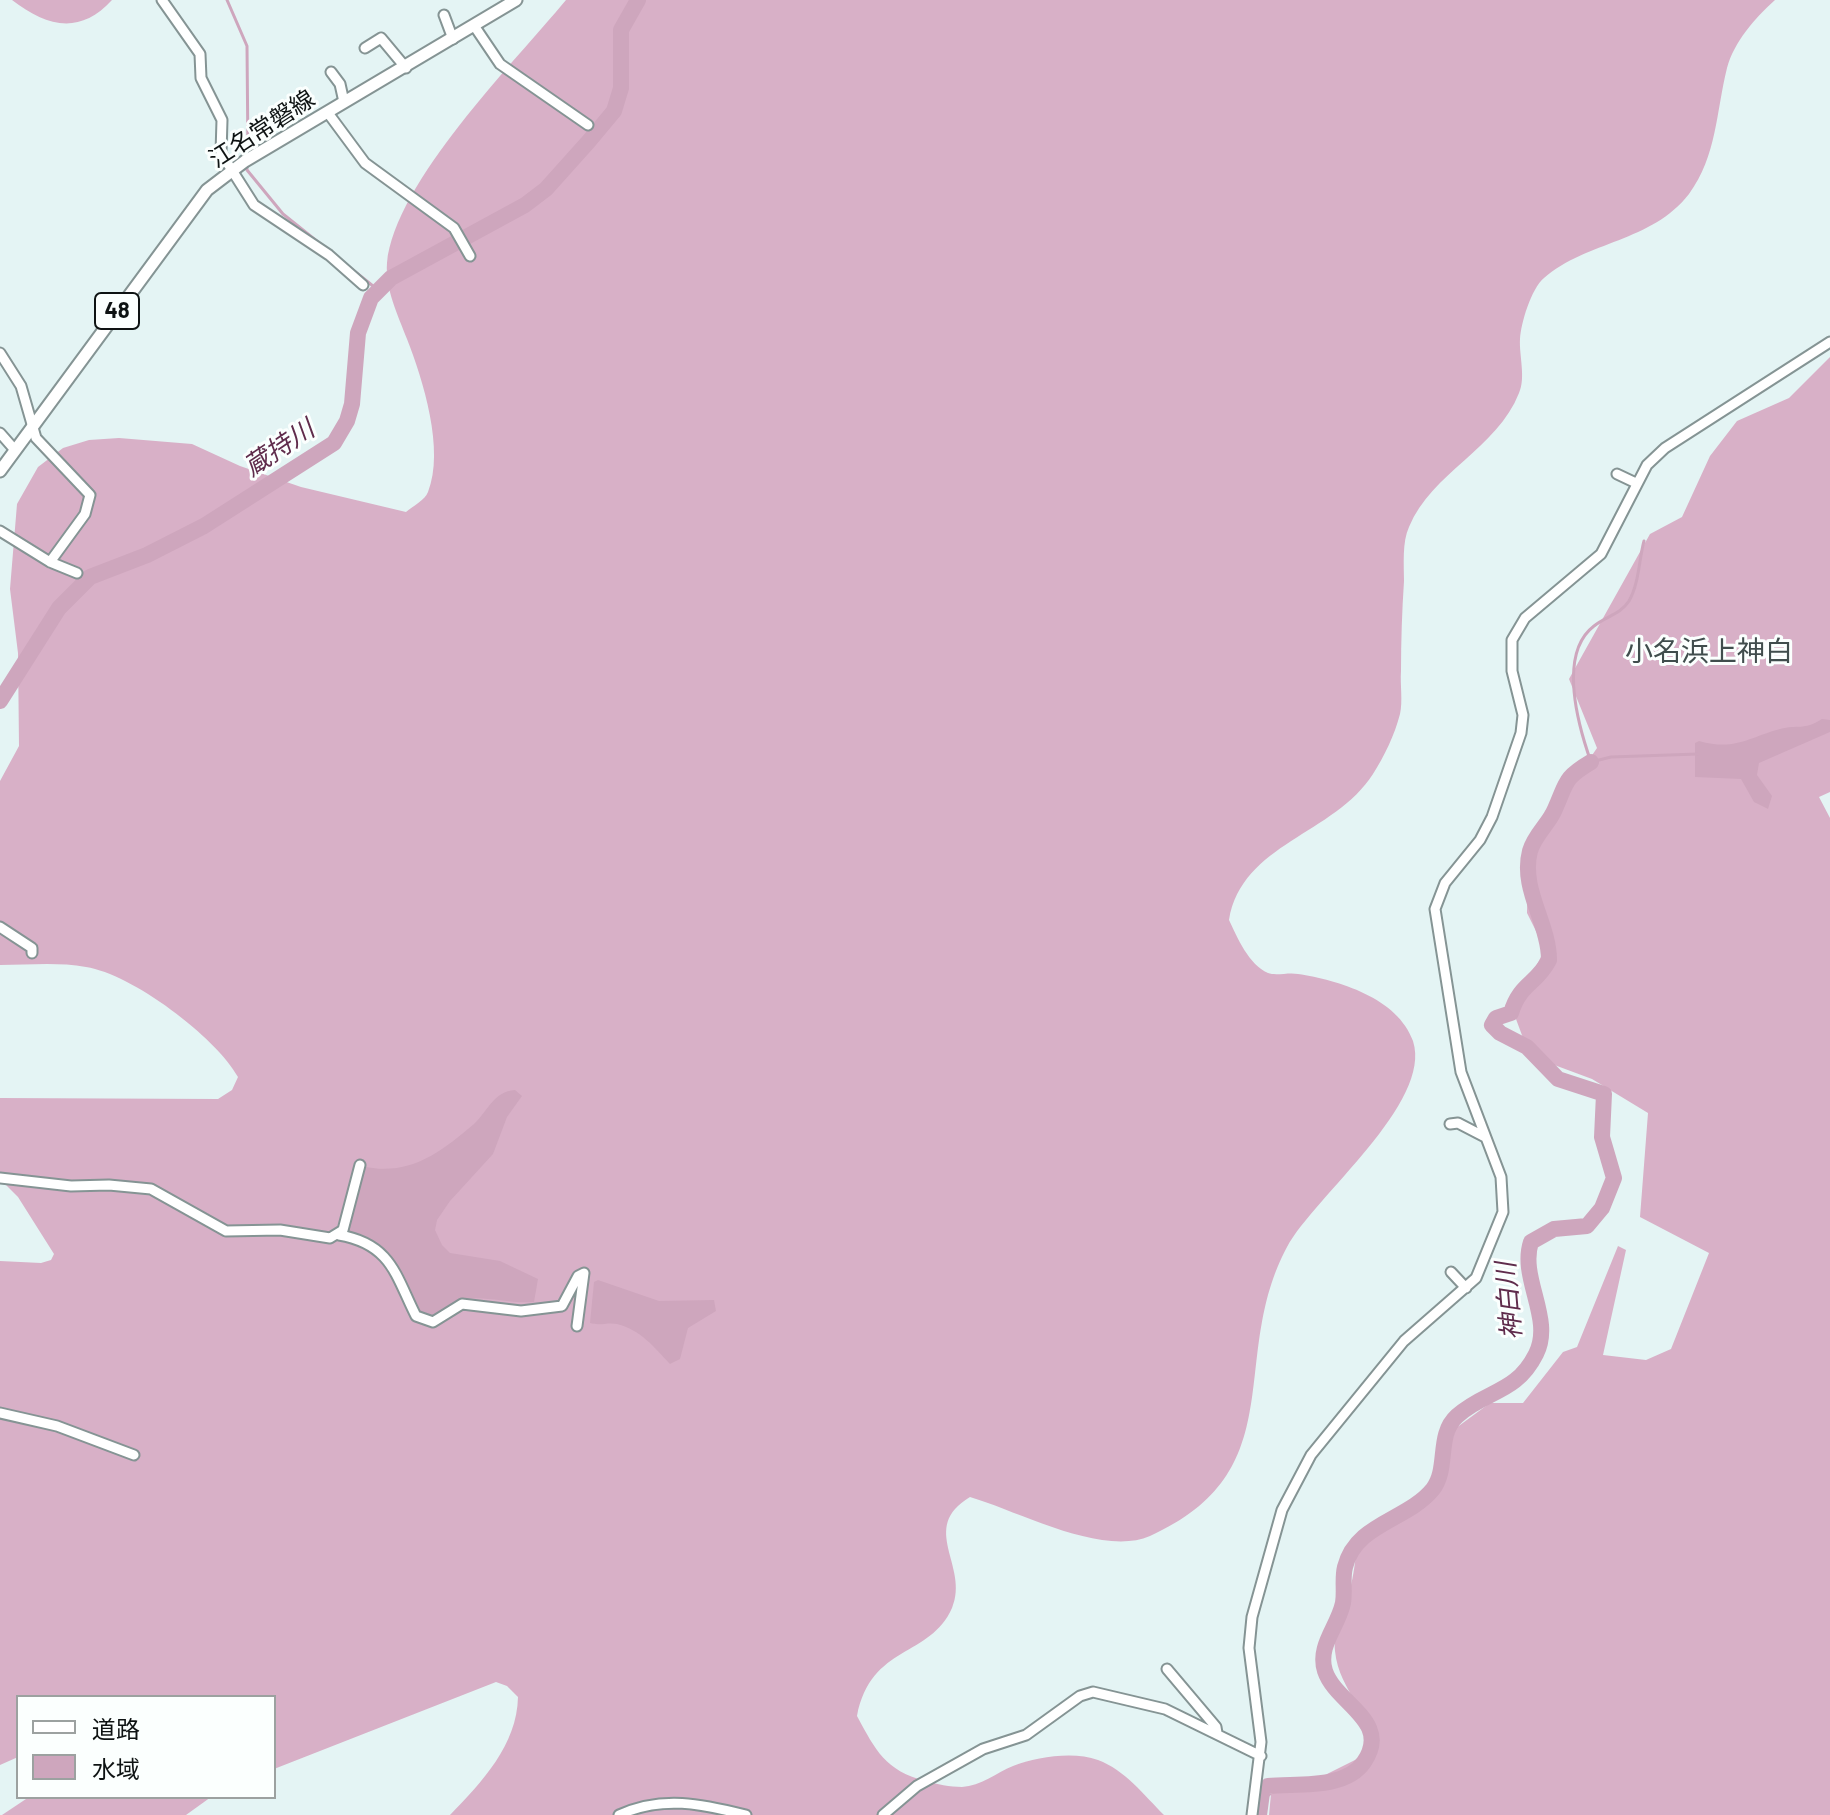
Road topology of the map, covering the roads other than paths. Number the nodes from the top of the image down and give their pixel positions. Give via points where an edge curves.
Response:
1 (162, 0) edge
2 (508, 2) edge
3 (444, 15) dead end
4 (475, 27) junction
5 (453, 39) junction
6 (365, 48) dead end
7 (406, 68) junction
8 (331, 72) dead end
9 (344, 102) junction
10 (328, 113) junction
11 (588, 125) dead end
12 (232, 171) junction
13 (470, 256) dead end
14 (363, 285) dead end
15 (1830, 342) edge
16 (0, 353) edge
17 (32, 427) junction
18 (0, 433) edge
19 (15, 450) junction
20 (0, 471) edge
21 (1617, 474) dead end
22 (1636, 483) junction
23 (0, 531) edge
24 (50, 562) junction
25 (77, 573) dead end
26 (0, 927) edge
27 (32, 953) dead end
28 (1450, 1124) dead end
29 (1485, 1137) junction
30 (360, 1165) dead end
31 (0, 1178) edge
32 (339, 1235) junction
33 (1451, 1272) dead end
34 (1466, 1288) junction
35 (577, 1326) dead end
36 (0, 1413) edge
37 (134, 1455) dead end
38 (1167, 1669) dead end
39 (1217, 1733) junction
40 (1261, 1756) junction
41 (619, 1815) edge
42 (746, 1815) edge
43 (883, 1815) edge
44 (1252, 1815) edge

1 - 12 street via 200,54 204,86 222,120 221,153
2 - 4 main road, 江名常磐線 / 48
3 - 5 street
4 - 5 main road, 江名常磐線 / 48
4 - 11 street via 500,64
5 - 7 main road, 江名常磐線 / 48
6 - 7 street via 381,38
7 - 9 main road, 江名常磐線 / 48
8 - 9 street
9 - 10 main road, 江名常磐線 / 48
10 - 12 main road, 江名常磐線 / 48
10 - 13 street via 365,163 454,228
12 - 14 street via 254,205
12 - 17 main road, 江名常磐線 / 48 via 187,214
15 - 22 street via 1665,448
16 - 17 street via 21,386
17 - 19 main road, 江名常磐線 / 48
17 - 24 street via 55,461 90,495 85,514
18 - 19 street
19 - 20 main road, 江名常磐線 / 48
21 - 22 street
22 - 29 street via 1601,554 1525,618 1512,640 1521,733 1492,817 1437,897 1435,922 1461,1072
23 - 24 street
24 - 25 street
26 - 27 street via 20,937
28 - 29 street
29 - 34 street via 1501,1177 1503,1212 1487,1255
30 - 32 street
31 - 32 street via 151,1189 226,1231
32 - 35 street via 380,1254 400,1275 416,1316 433,1322 462,1304 521,1311 562,1306 584,1273
33 - 34 street
34 - 40 street via 1404,1341 1311,1455 1282,1510 1252,1617 1249,1648
36 - 37 street via 57,1426
38 - 39 street
39 - 40 street
39 - 43 street via 1165,1709 1093,1692 1026,1735 983,1749 917,1786
40 - 44 street
41 - 42 street via 636,1807 678,1802

